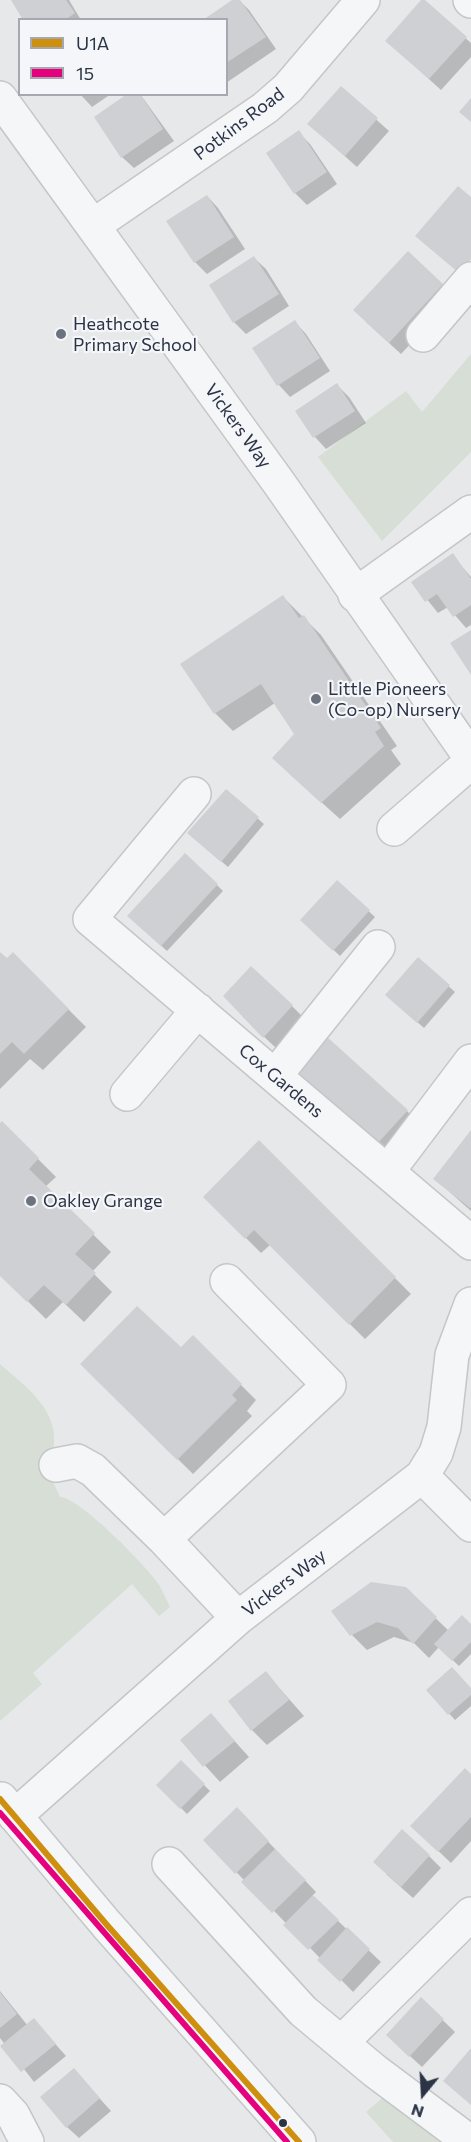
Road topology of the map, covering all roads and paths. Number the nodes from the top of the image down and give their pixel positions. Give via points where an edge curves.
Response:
1 (363, 0) edge
2 (0, 98) edge
3 (94, 225) junction
4 (471, 279) edge
5 (423, 335) dead end
6 (471, 512) edge
7 (355, 595) junction
8 (471, 760) edge
9 (194, 794) dead end
10 (394, 829) dead end
11 (378, 947) dead end
12 (198, 1011) junction
13 (471, 1061) edge
14 (275, 1076) junction
15 (127, 1094) dead end
16 (388, 1171) junction
17 (471, 1243) edge
18 (227, 1281) dead end
19 (471, 1304) edge
20 (56, 1466) dead end
21 (422, 1476) junction
22 (471, 1525) edge
23 (164, 1539) junction
24 (238, 1618) junction
25 (8, 1807) edge
26 (169, 1864) dead end
27 (471, 1914) edge
28 (342, 2042) junction
29 (0, 2101) edge
30 (27, 2142) edge
31 (298, 2142) edge
32 (470, 2142) edge

1 - 3 street, Potkins Road via 288,88 265,108
2 - 3 street, Vickers Way
3 - 7 street, Vickers Way
4 - 5 street
6 - 7 street
7 - 8 street, Vickers Way
8 - 10 street
9 - 12 street, Cox Gardens via 90,919
11 - 14 street
12 - 14 street, Cox Gardens
12 - 15 street
13 - 16 street
14 - 16 street, Cox Gardens
16 - 17 street, Cox Gardens
18 - 23 street via 329,1385
19 - 21 street, Vickers Way via 452,1355 444,1428 436,1453
20 - 23 street via 77,1461 85,1464
21 - 22 street
21 - 24 street, Vickers Way
23 - 24 street
24 - 25 street, Vickers Way
25 - 31 street
26 - 28 street via 303,2011
27 - 28 street
28 - 32 street
29 - 30 street via 13,2115

